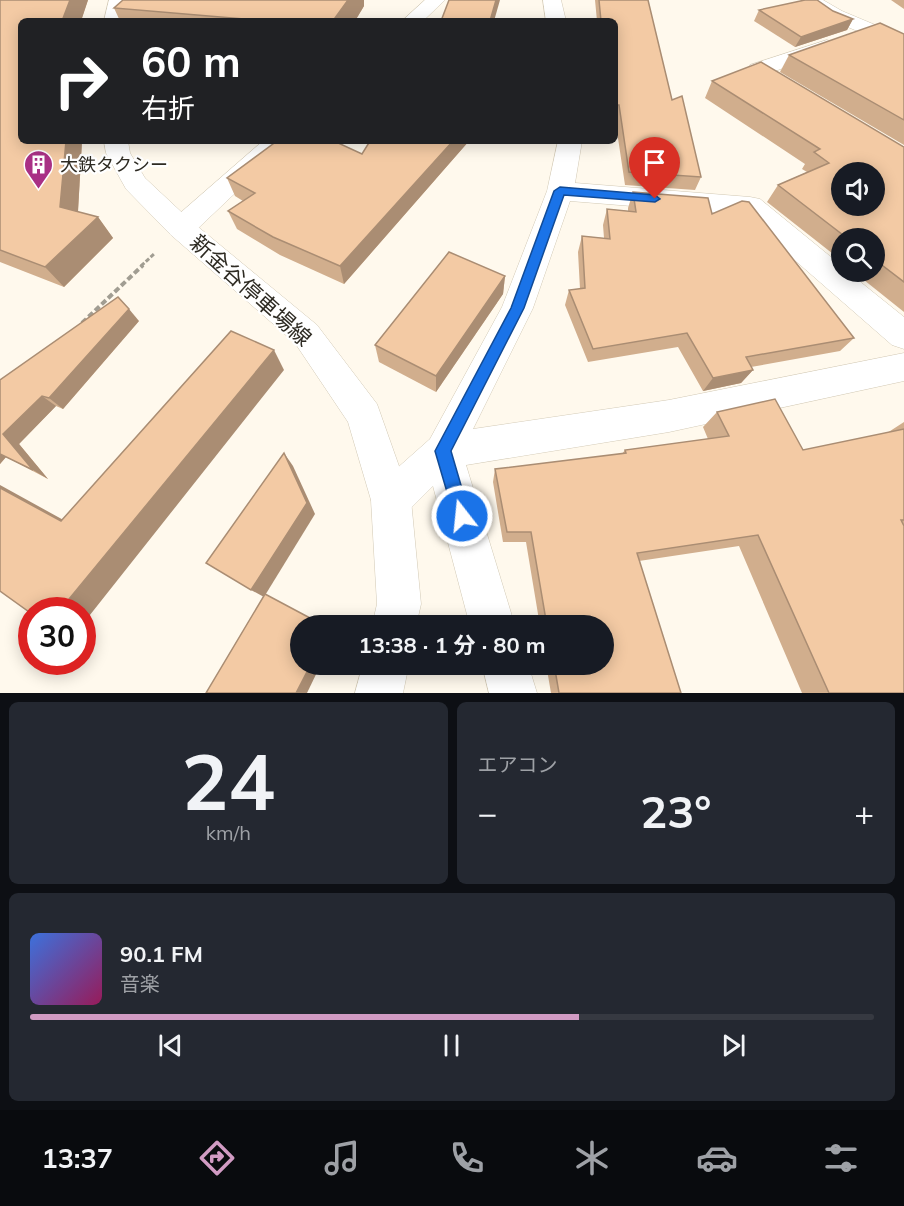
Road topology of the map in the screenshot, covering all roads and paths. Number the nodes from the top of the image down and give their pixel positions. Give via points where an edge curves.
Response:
1 (118, 0) edge
2 (436, 0) edge
3 (552, 0) edge
4 (810, 0) edge
5 (115, 18) edge
6 (415, 18) edge
7 (555, 18) edge
8 (868, 31) junction
9 (904, 44) edge
10 (807, 100) edge
11 (116, 144) edge
12 (275, 144) edge
13 (570, 144) edge
14 (560, 191) junction
15 (181, 228) junction
16 (78, 327) edge
17 (904, 336) edge
18 (904, 367) edge
19 (443, 451) junction
20 (391, 500) junction
21 (396, 615) edge
22 (490, 615) edge
23 (383, 675) edge
24 (508, 675) edge
25 (379, 693) edge
26 (513, 693) edge

1 - 5 street
2 - 6 street
3 - 7 street
4 - 8 street
8 - 9 street
8 - 10 street via 758,70
11 - 15 street, 新金谷停車場線 via 135,183
12 - 15 street
13 - 14 street
14 - 17 street via 750,206
14 - 19 street via 517,308
15 - 16 path
15 - 20 street, 新金谷停車場線 via 306,334 364,415
18 - 19 street via 669,416
19 - 20 street
19 - 22 street
20 - 21 street, 新金谷停車場線 via 399,604
23 - 25 street
24 - 26 street

